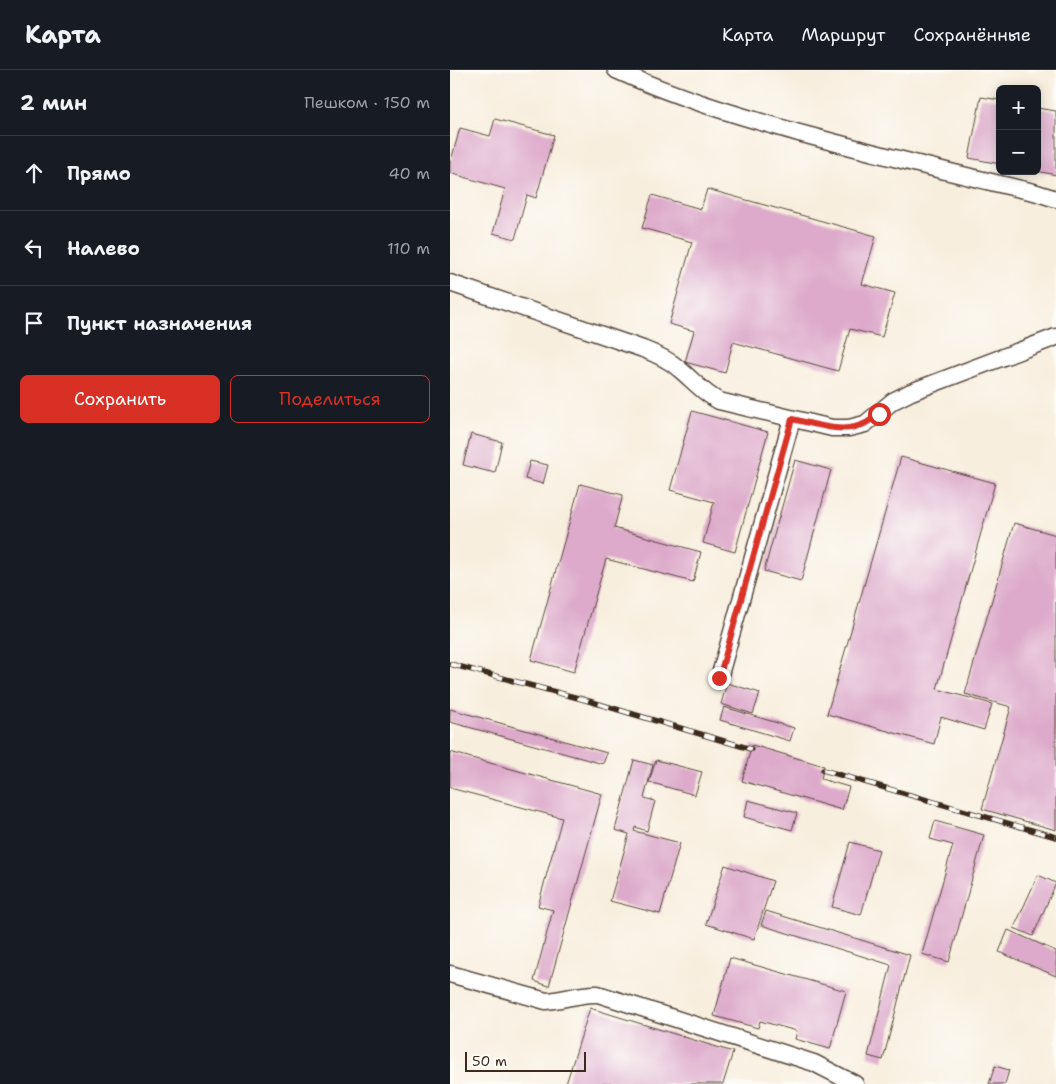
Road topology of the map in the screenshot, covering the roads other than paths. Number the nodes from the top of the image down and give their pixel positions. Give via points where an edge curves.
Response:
1 (616, 70) edge
2 (1056, 199) edge
3 (450, 283) edge
4 (1056, 337) edge
5 (792, 419) junction
6 (719, 678) dead end
7 (450, 974) edge
8 (855, 1084) edge

1 - 2 lane via 676,96 727,112 902,161
3 - 5 lane via 664,358 707,396 719,401
4 - 5 lane via 911,392 865,424 832,428
5 - 6 lane
7 - 8 lane via 546,1001 585,993 598,994 814,1063

